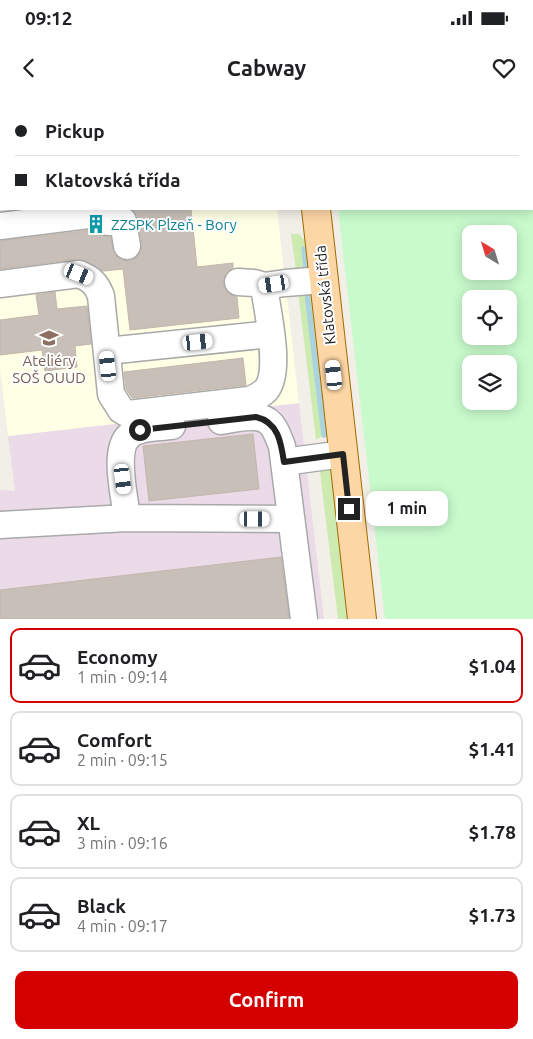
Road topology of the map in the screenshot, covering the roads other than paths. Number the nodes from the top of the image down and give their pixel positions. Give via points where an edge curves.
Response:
1 (316, 210) edge
2 (0, 226) edge
3 (127, 246) dead end
4 (324, 280) junction
5 (238, 282) dead end
6 (0, 284) edge
7 (264, 286) junction
8 (271, 334) junction
9 (107, 351) junction
10 (343, 454) junction
11 (284, 462) junction
12 (127, 518) junction
13 (291, 519) junction
14 (0, 525) edge
15 (304, 619) edge
16 (362, 619) edge

1 - 4 main road, Klatovská třída
2 - 3 lane via 96,214 108,222 123,221
4 - 7 lane
4 - 10 main road, Klatovská třída
5 - 7 lane
6 - 9 lane via 79,274 90,278 101,296
7 - 8 lane
8 - 9 lane
8 - 9 lane via 274,361 266,390 259,396 249,400 128,414 121,410 111,394
10 - 11 lane
10 - 16 main road, Klatovská třída
11 - 12 lane via 276,431 264,418 140,430 130,435 121,450
11 - 13 lane
12 - 13 lane
12 - 14 lane
13 - 15 lane

